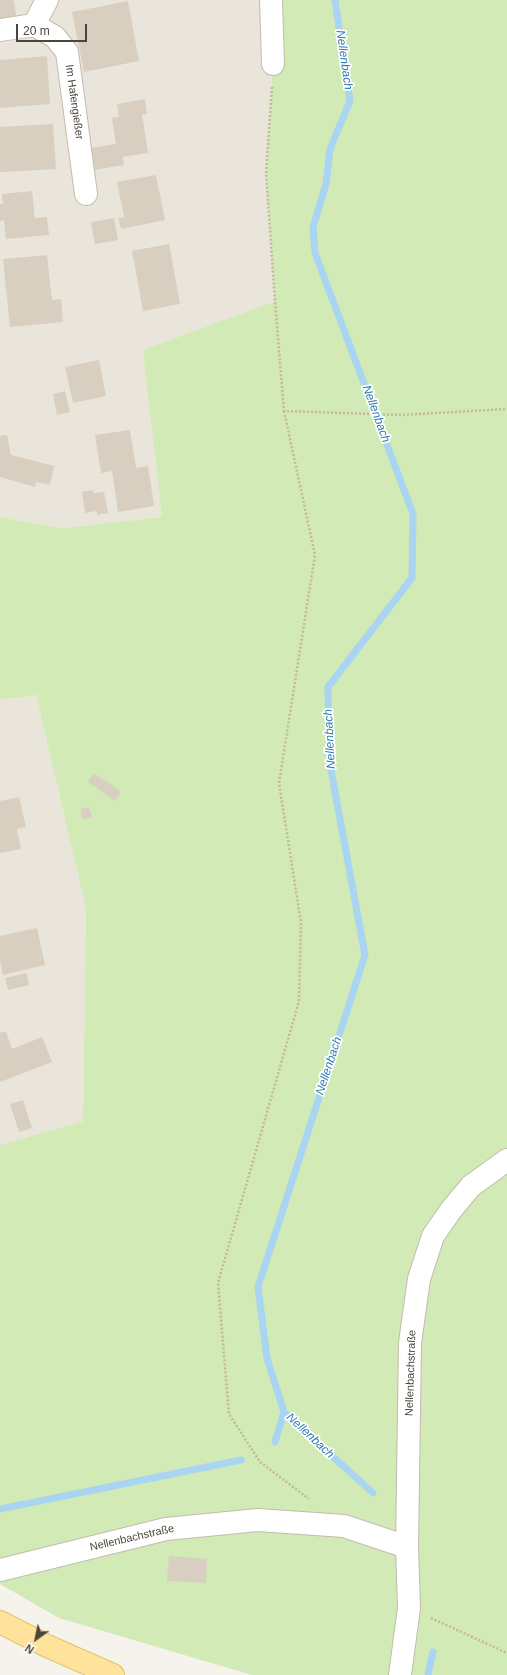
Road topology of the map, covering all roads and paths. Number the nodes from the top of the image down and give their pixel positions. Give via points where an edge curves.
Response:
1 (47, 0) edge
2 (271, 0) edge
3 (34, 25) junction
4 (0, 30) edge
5 (273, 64) joint
6 (86, 194) dead end
7 (507, 409) edge
8 (284, 411) junction
9 (507, 1160) edge
10 (314, 1504) dead end
11 (407, 1547) junction
12 (0, 1570) edge
13 (409, 1608) junction
14 (0, 1622) edge
15 (507, 1652) edge
16 (112, 1675) edge
17 (400, 1675) edge

1 - 3 street
2 - 5 street
3 - 4 street
3 - 6 street, Im Hafengießer via 55,37 67,52
5 - 8 path via 266,172
7 - 8 path via 400,415
8 - 10 path via 316,555 279,784 301,923 299,1002 218,1283 228,1414 260,1462
9 - 11 street, Nellenbachstraße via 471,1186 451,1210 433,1236 419,1279 410,1343
11 - 12 street, Nellenbachstraße via 344,1526 258,1520 166,1529
11 - 13 street, Nellenbachstraße
13 - 15 path
13 - 17 street, Nellenbachstraße
14 - 16 main road

